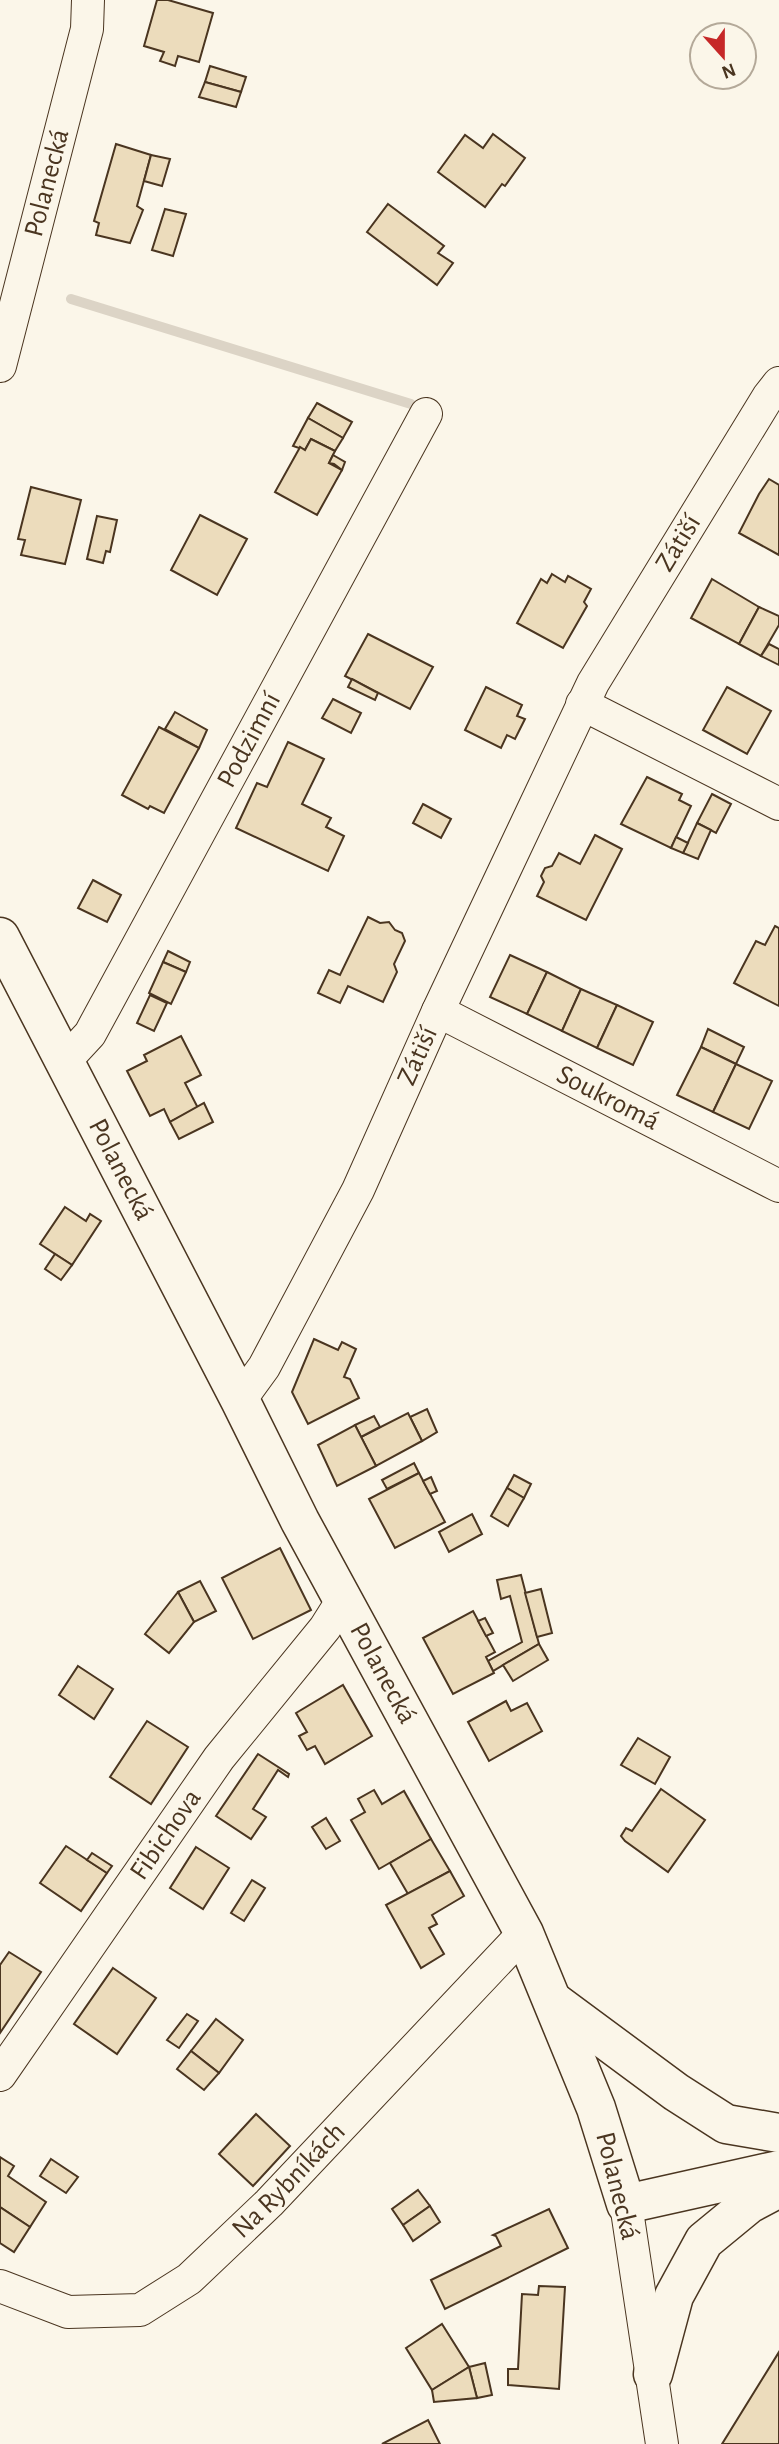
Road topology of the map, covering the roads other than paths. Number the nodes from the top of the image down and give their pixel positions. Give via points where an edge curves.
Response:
1 (88, 0) edge
2 (0, 366) edge
3 (779, 383) edge
4 (426, 414) dead end
5 (582, 704) junction
6 (779, 804) edge
7 (0, 937) edge
8 (438, 1011) junction
9 (65, 1061) junction
10 (779, 1186) edge
11 (240, 1400) junction
12 (342, 1601) junction
13 (524, 1933) junction
14 (553, 2001) junction
15 (0, 2075) edge
16 (779, 2133) edge
17 (779, 2170) edge
18 (779, 2188) edge
19 (626, 2204) junction
20 (0, 2287) edge
21 (653, 2374) junction
22 (662, 2444) edge

1 - 2 street, Polanecká via 87,29
3 - 5 street, Zátiší
4 - 9 street, Podzimní via 90,1034
5 - 6 street
5 - 8 street, Zátiší
7 - 9 street, Polanecká
8 - 10 street, Soukromá
8 - 11 street, Zátiší via 358,1190 264,1367
9 - 11 street, Polanecká
11 - 12 street, Polanecká
12 - 13 street, Polanecká
12 - 15 street, Fibichova via 219,1758
13 - 14 street, Polanecká
13 - 20 street, Na Rybníkách via 269,2203 189,2279 139,2310 68,2312
14 - 16 street via 726,2124
14 - 19 street, Polanecká via 596,2108
17 - 19 street
18 - 21 street via 749,2204 704,2241 674,2296
19 - 21 street, Polanecká
21 - 22 street, Polanecká

